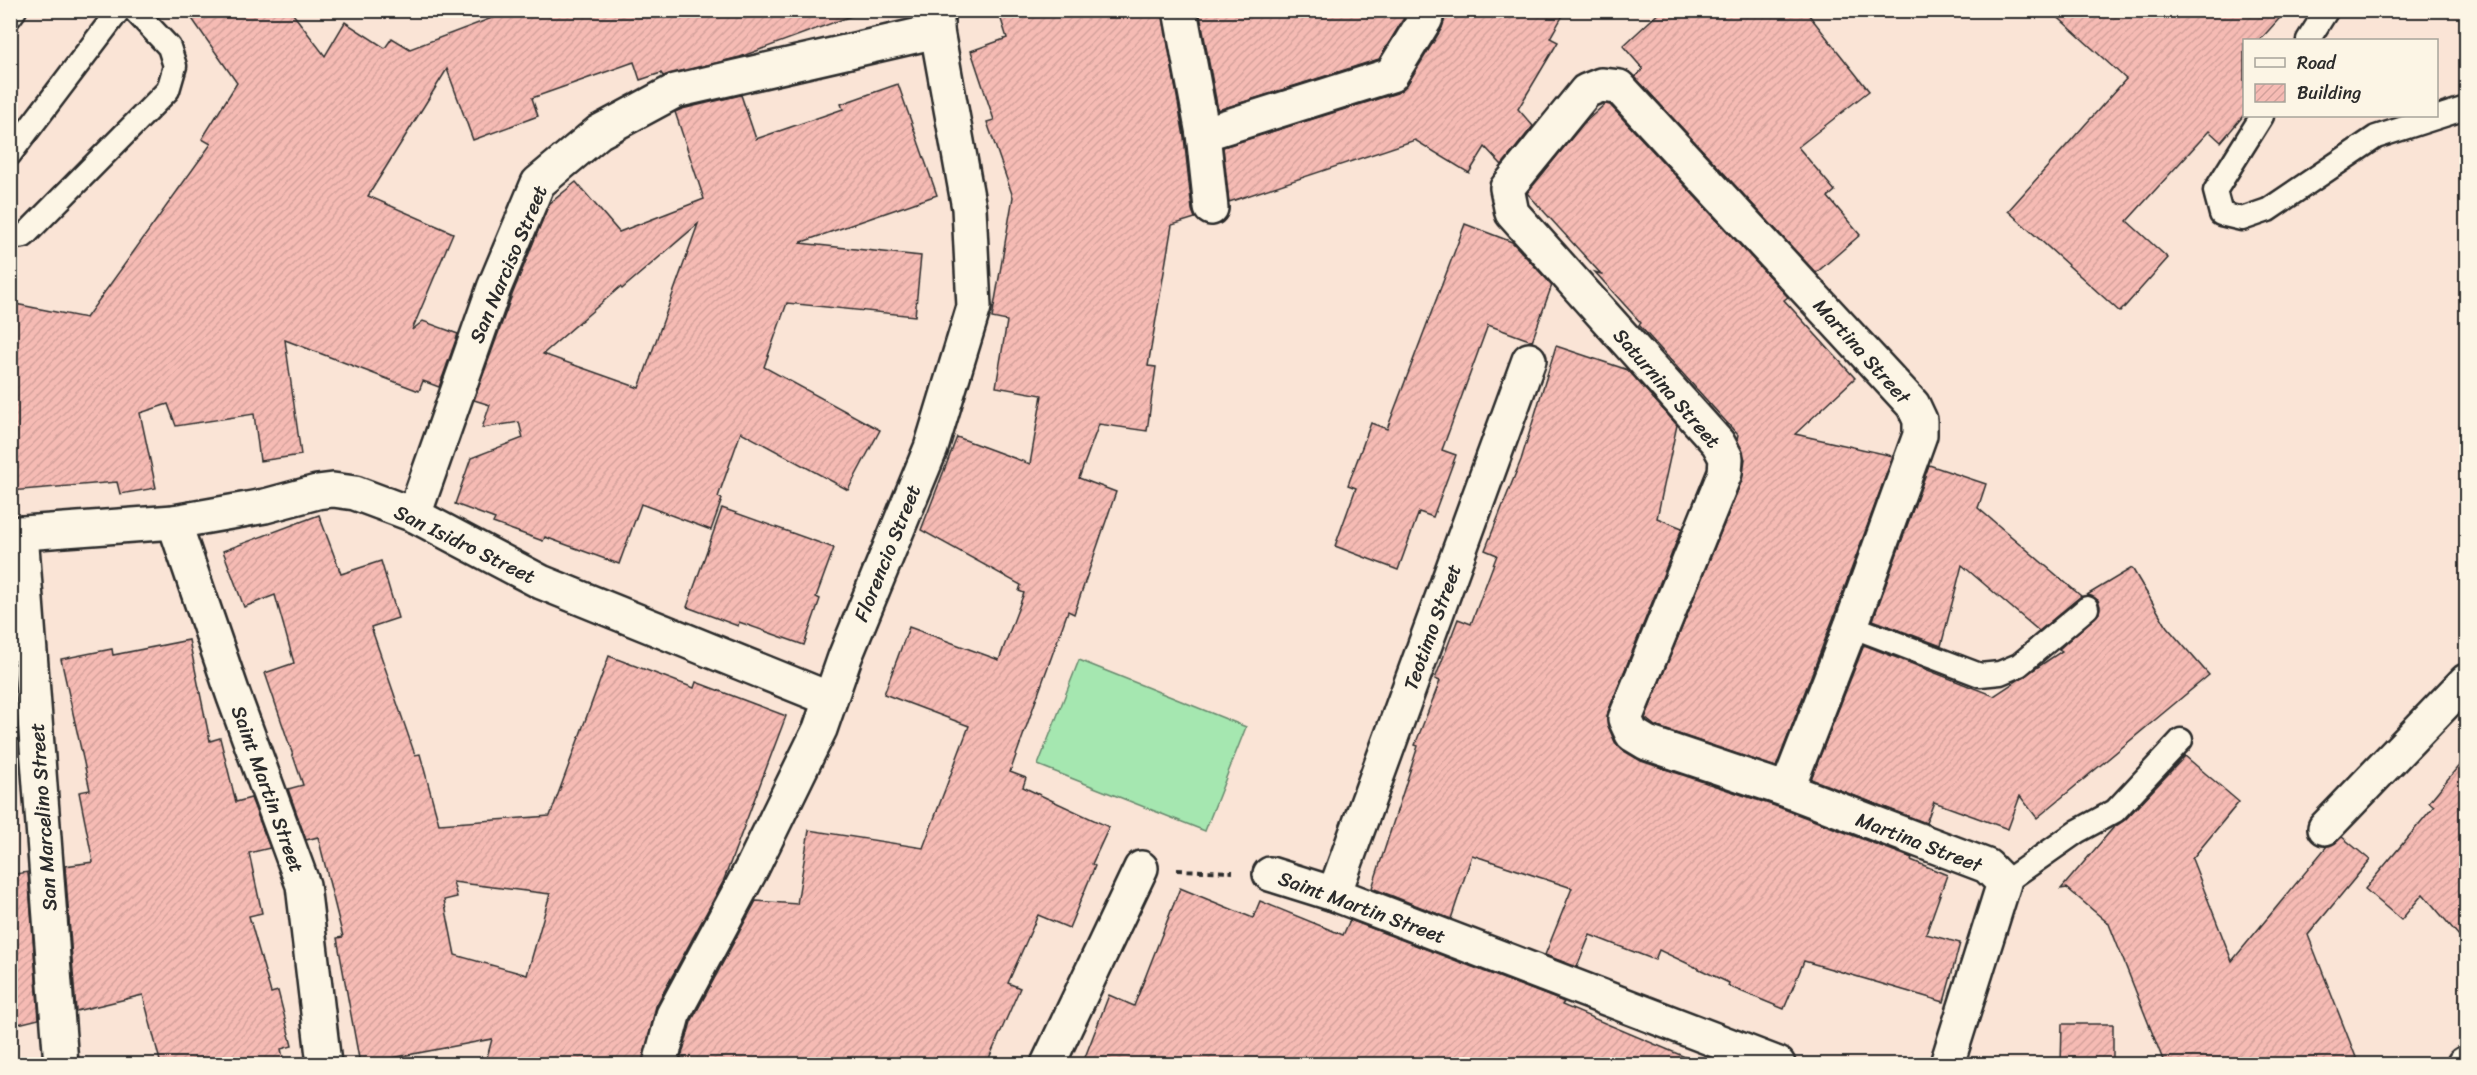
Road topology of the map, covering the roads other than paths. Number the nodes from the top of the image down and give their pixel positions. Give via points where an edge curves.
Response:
1 (15, 10) edge
2 (119, 10) edge
3 (134, 10) edge
4 (1180, 10) edge
5 (2327, 10) edge
6 (1423, 14) edge
7 (10, 17) edge
8 (937, 21) edge
9 (2309, 39) edge
10 (1601, 85) joint
11 (2466, 108) edge
12 (2261, 117) edge
13 (1203, 134) junction
14 (10, 154) edge
15 (1210, 208) dead end
16 (10, 238) edge
17 (1530, 360) dead end
18 (414, 515) junction
19 (174, 522) junction
20 (16, 533) edge
21 (2087, 608) dead end
22 (1851, 626) junction
23 (2466, 681) edge
24 (830, 699) junction
25 (1632, 734) joint
26 (2181, 740) dead end
27 (1787, 790) junction
28 (2325, 828) dead end
29 (1141, 868) road end
30 (1270, 874) road end
31 (2004, 883) junction
32 (1334, 894) junction
33 (61, 1065) edge
34 (324, 1065) edge
35 (660, 1065) edge
36 (1048, 1065) edge
37 (1778, 1065) edge
38 (1947, 1065) edge

1 - 7 lane
2 - 14 lane
3 - 16 lane via 169,47 175,66 168,90 24,236
4 - 13 street
5 - 9 lane
6 - 13 street via 1391,75
8 - 18 street, San Narciso Street via 675,91 599,132 538,183 494,288
8 - 24 street, Florencio Street via 969,208 974,307 931,448
10 - 22 street, Martina Street via 1619,87 1913,405 1920,420 1920,435
10 - 25 street, Saturnina Street via 1586,91 1507,188 1508,202 1512,213 1718,443 1726,458 1725,473 1625,719
11 - 12 lane via 2376,137 2268,210 2242,219 2221,214 2215,191
13 - 15 street
17 - 32 street, Teotimo Street
18 - 19 street, San Isidro Street via 355,493 333,490
18 - 24 street, San Isidro Street via 541,582
19 - 20 street, San Isidro Street
19 - 34 street, Saint Martin Street via 303,885
20 - 33 street, San Marcelino Street
21 - 22 lane via 2019,665 2000,673 1980,675
22 - 27 street, Martina Street
23 - 28 street
24 - 35 street, Florencio Street via 753,866 673,1015
25 - 27 street, Martina Street via 1647,743
26 - 31 lane via 2115,810
27 - 31 street, Martina Street via 1987,866
29 - 36 street
30 - 32 street, Saint Martin Street
31 - 38 street, Martina Street
32 - 37 street, Saint Martin Street

